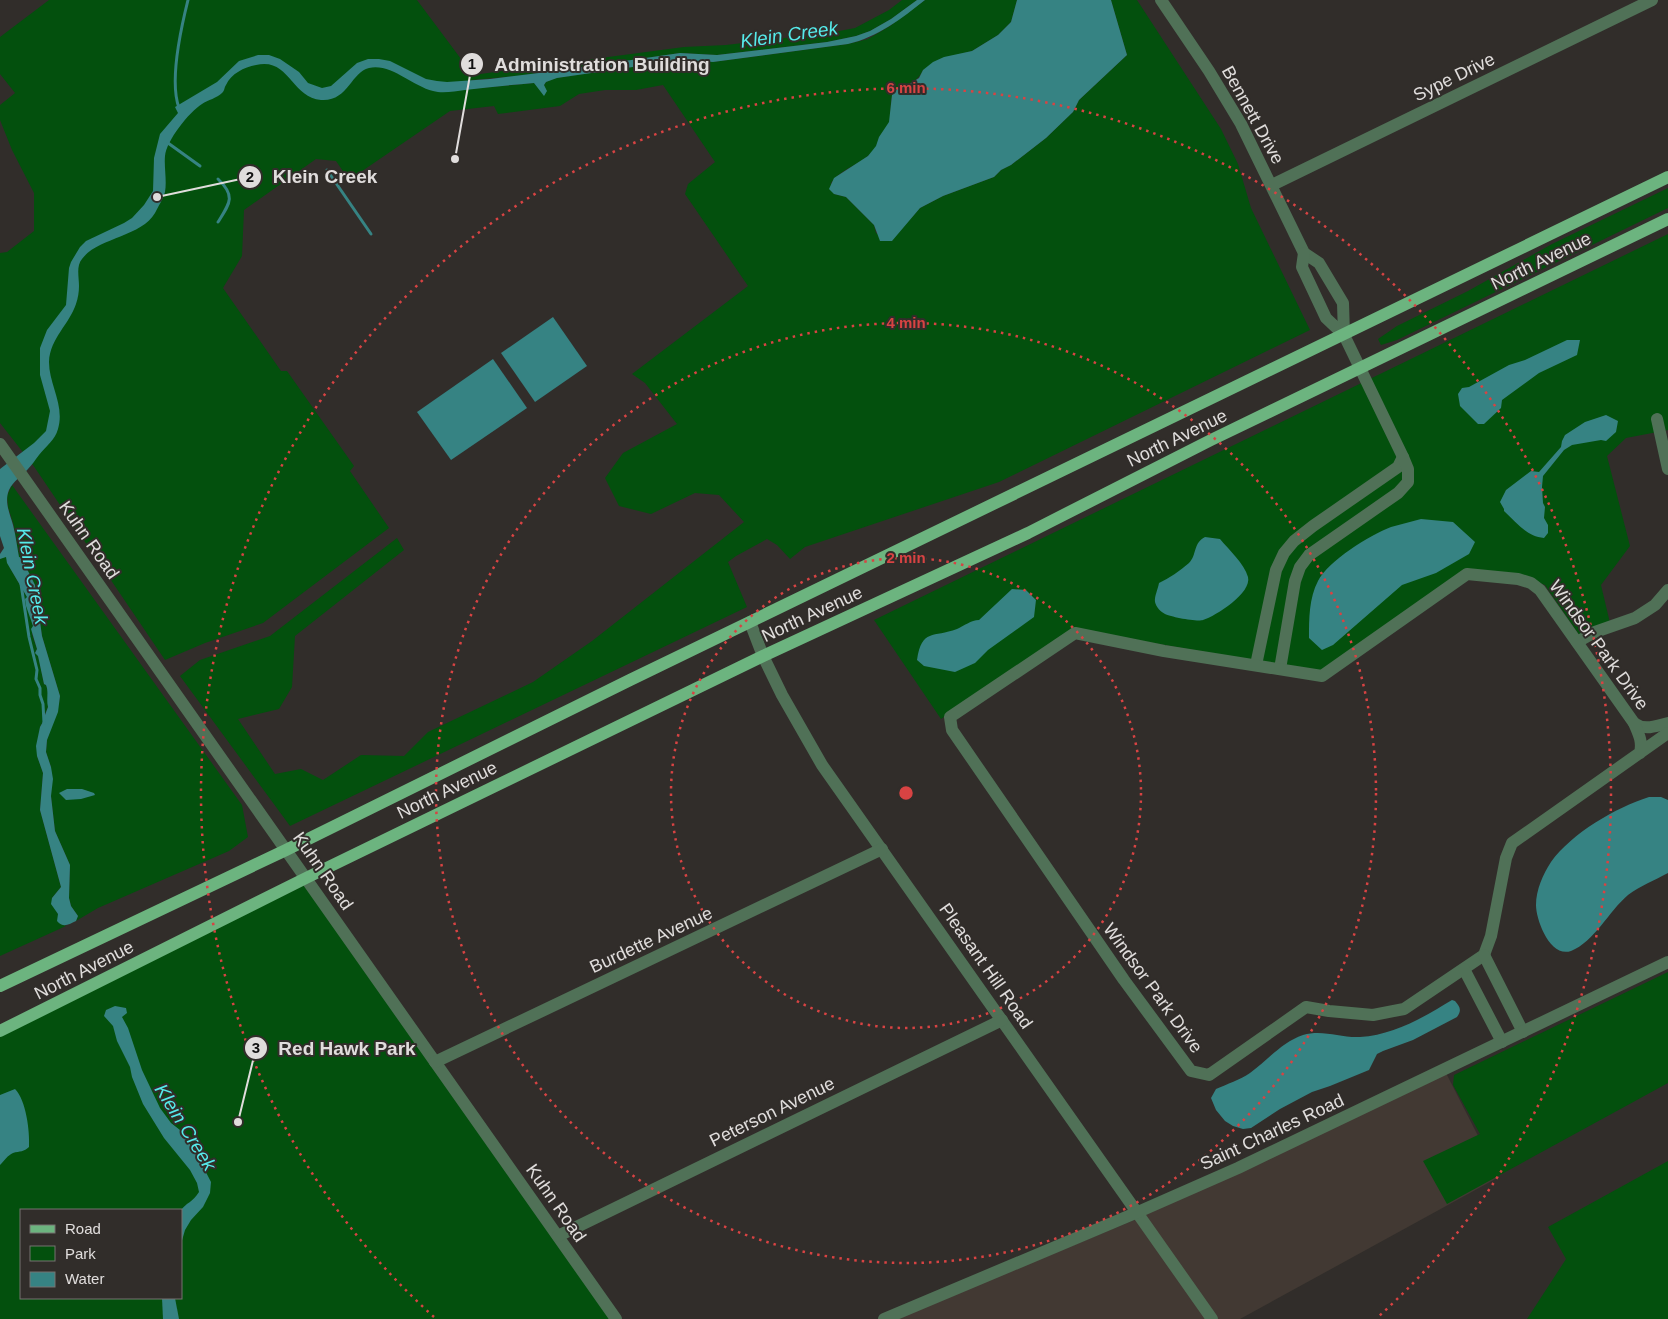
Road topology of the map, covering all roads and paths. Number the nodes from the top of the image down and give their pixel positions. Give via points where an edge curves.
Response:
1 (1161, 0) edge
2 (1652, 0) edge
3 (1668, 177) edge
4 (1272, 185) junction
5 (1668, 219) edge
6 (1304, 253) junction
7 (1344, 335) junction
8 (1360, 368) junction
9 (1658, 419) dead end
10 (2, 448) edge
11 (1403, 457) junction
12 (1668, 469) edge
13 (1351, 500) junction
14 (1364, 517) junction
15 (1668, 590) edge
16 (750, 622) junction
17 (1577, 642) junction
18 (763, 656) junction
19 (1256, 665) junction
20 (1280, 669) junction
21 (1634, 723) junction
22 (1668, 723) edge
23 (1668, 733) edge
24 (1640, 752) junction
25 (882, 849) junction
26 (286, 850) junction
27 (306, 878) junction
28 (1484, 955) junction
29 (1668, 962) edge
30 (1464, 969) junction
31 (0, 986) edge
32 (1002, 1020) junction
33 (0, 1031) edge
34 (1523, 1032) junction
35 (1502, 1042) junction
36 (435, 1062) junction
37 (1138, 1212) junction
38 (558, 1236) junction
39 (616, 1319) edge
40 (884, 1319) edge
41 (1212, 1319) edge

1 - 4 street, Bennett Drive via 1241,124
2 - 4 street, Sype Drive
3 - 7 main road, North Avenue
4 - 6 street, Bennett Drive
5 - 8 main road, North Avenue
6 - 7 street, Bennett Drive via 1302,267 1326,318
6 - 7 street, Bennett Drive via 1319,263 1343,303
7 - 8 street
7 - 16 main road, North Avenue
8 - 11 street
8 - 18 main road, North Avenue via 1028,533
9 - 12 street
10 - 26 street, Kuhn Road
11 - 13 street via 1398,467
11 - 14 street via 1408,469 1408,482
13 - 14 street
13 - 19 street via 1294,541 1284,553 1276,570
14 - 20 street via 1309,555 1300,567 1294,581
15 - 17 street via 1656,605 1635,618
16 - 18 street, Pleasant Hill Road
16 - 26 main road, North Avenue
17 - 20 street, Windsor Park Drive via 1540,590 1531,583 1467,574 1322,676
17 - 21 street, Windsor Park Drive
18 - 25 street, Pleasant Hill Road via 822,764
18 - 27 main road, North Avenue
19 - 20 street, Windsor Park Drive
19 - 30 street, Windsor Park Drive via 1075,633 950,717 952,730 1124,980 1191,1071 1209,1075 1306,1007 1373,1015 1404,1009
21 - 22 street via 1646,728
21 - 24 street, Windsor Park Drive via 1641,739
23 - 24 street
24 - 28 street via 1512,843
25 - 32 street, Pleasant Hill Road
25 - 36 street, Burdette Avenue
26 - 27 street, Kuhn Road
26 - 31 main road, North Avenue
27 - 33 main road, North Avenue
27 - 36 street, Kuhn Road
28 - 30 street, Windsor Park Drive
28 - 34 street
29 - 34 street, Saint Charles Road
30 - 35 street
32 - 37 street, Pleasant Hill Road
32 - 38 street, Peterson Avenue
34 - 35 street, Saint Charles Road
35 - 37 street, Saint Charles Road via 1247,1164
36 - 38 street, Kuhn Road
37 - 40 street, Saint Charles Road
37 - 41 street, Pleasant Hill Road
38 - 39 street, Kuhn Road

